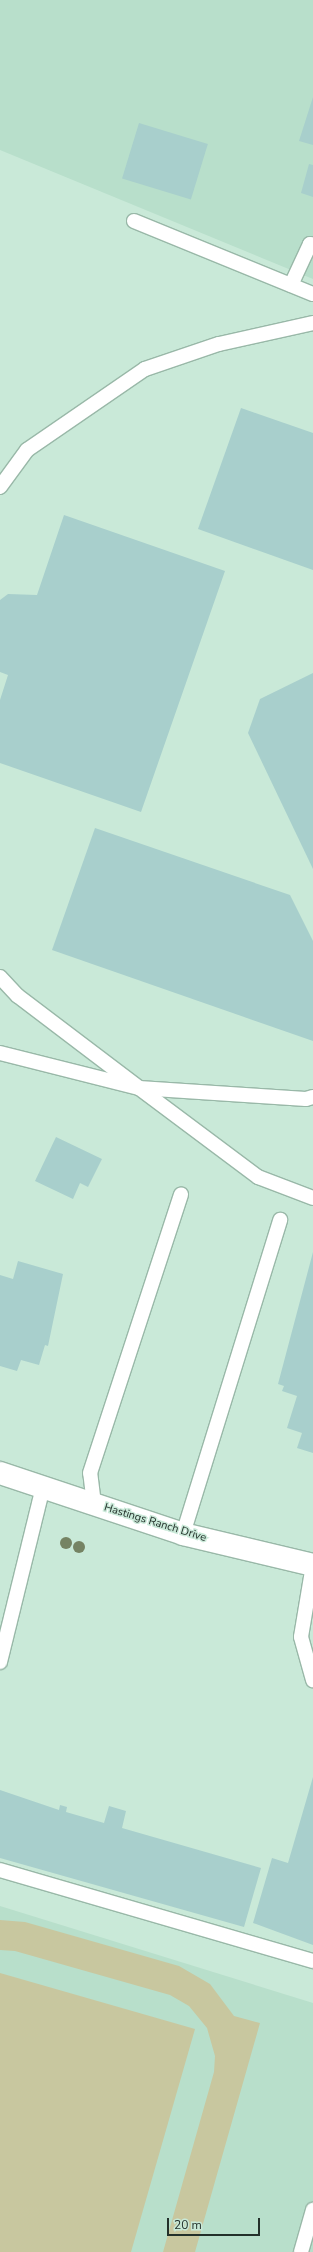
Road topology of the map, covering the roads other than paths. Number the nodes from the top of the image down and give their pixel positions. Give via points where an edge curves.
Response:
1 (134, 221) dead end
2 (313, 245) edge
3 (291, 285) junction
4 (313, 294) edge
5 (313, 323) edge
6 (0, 487) edge
7 (0, 977) edge
8 (0, 1053) edge
9 (139, 1088) junction
10 (313, 1097) edge
11 (181, 1194) dead end
12 (313, 1198) edge
13 (280, 1220) dead end
14 (0, 1473) edge
15 (43, 1487) junction
16 (94, 1504) junction
17 (183, 1534) junction
18 (313, 1565) edge
19 (0, 1662) edge
20 (313, 1680) edge
21 (0, 1870) edge
22 (313, 1961) edge
23 (313, 2210) edge
24 (301, 2252) edge

1 - 3 lane
2 - 3 lane via 310,244
3 - 4 lane
5 - 6 lane via 219,344 144,369 27,450
7 - 9 lane via 18,996
8 - 9 lane
9 - 10 lane via 306,1099
9 - 12 lane via 258,1177
11 - 16 lane via 90,1473
13 - 17 lane
14 - 15 street, Hastings Ranch Drive
15 - 16 street, Hastings Ranch Drive
15 - 19 lane
16 - 17 street, Hastings Ranch Drive
17 - 18 street, Hastings Ranch Drive
18 - 20 lane via 301,1637 310,1679
21 - 22 lane
23 - 24 lane

